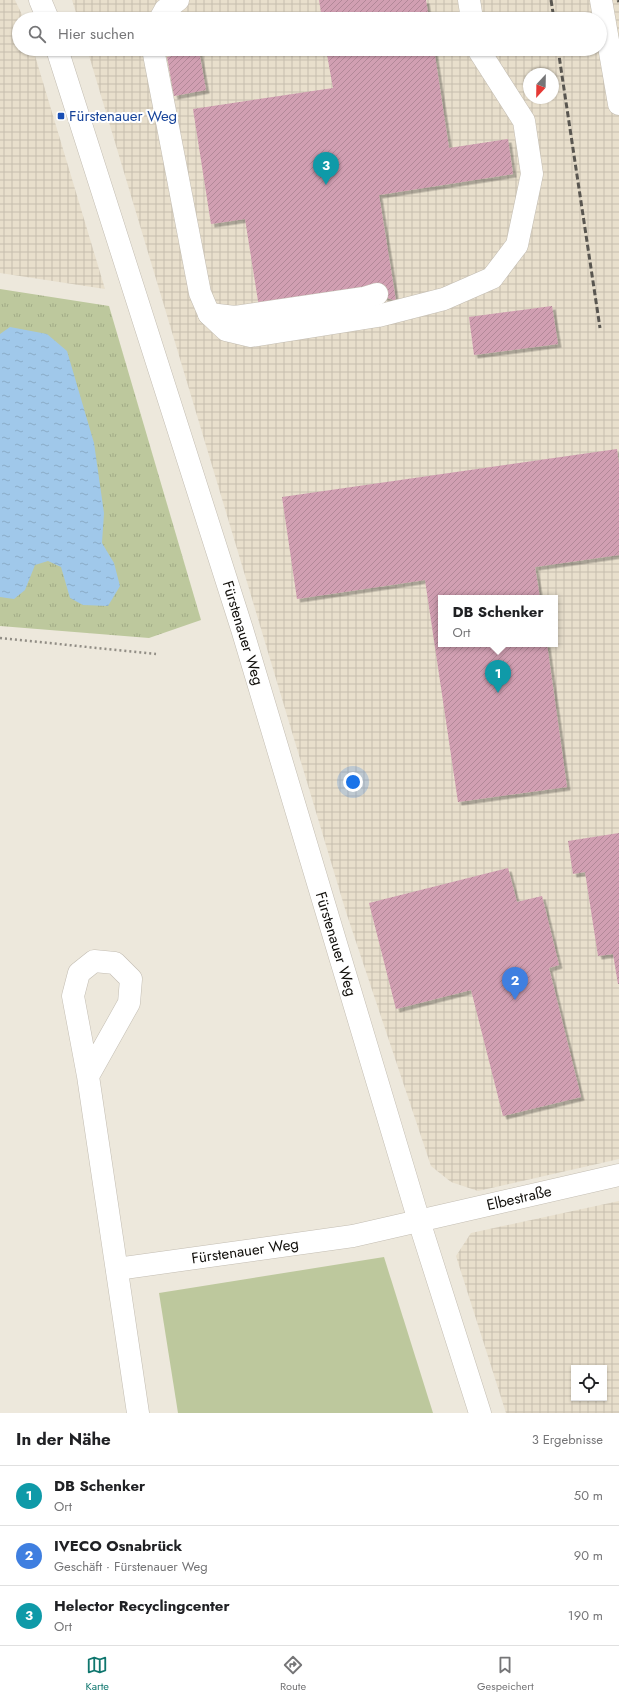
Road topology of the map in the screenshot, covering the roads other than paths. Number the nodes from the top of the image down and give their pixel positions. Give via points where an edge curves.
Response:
1 (40, 0) edge
2 (178, 0) edge
3 (469, 0) edge
4 (601, 0) edge
5 (45, 12) edge
6 (164, 12) edge
7 (471, 12) edge
8 (603, 12) edge
9 (607, 35) edge
10 (60, 56) edge
11 (154, 56) edge
12 (482, 56) edge
13 (619, 104) edge
14 (377, 294) dead end
15 (209, 314) junction
16 (88, 1076) dead end
17 (615, 1181) edge
18 (419, 1221) junction
19 (117, 1269) junction
20 (138, 1413) edge
21 (480, 1413) edge

1 - 5 street
2 - 6 street
3 - 7 street
4 - 8 street
9 - 13 street
10 - 18 street, Fürstenauer Weg via 242,629
11 - 15 street via 200,293
12 - 15 street via 524,121 532,174 517,245 492,278 444,298 378,316 251,336 226,330
14 - 15 street via 235,317
16 - 19 street
17 - 18 street, Elbestraße
18 - 19 street, Fürstenauer Weg via 352,1236
18 - 21 street, Fürstenauer Weg
19 - 20 street

